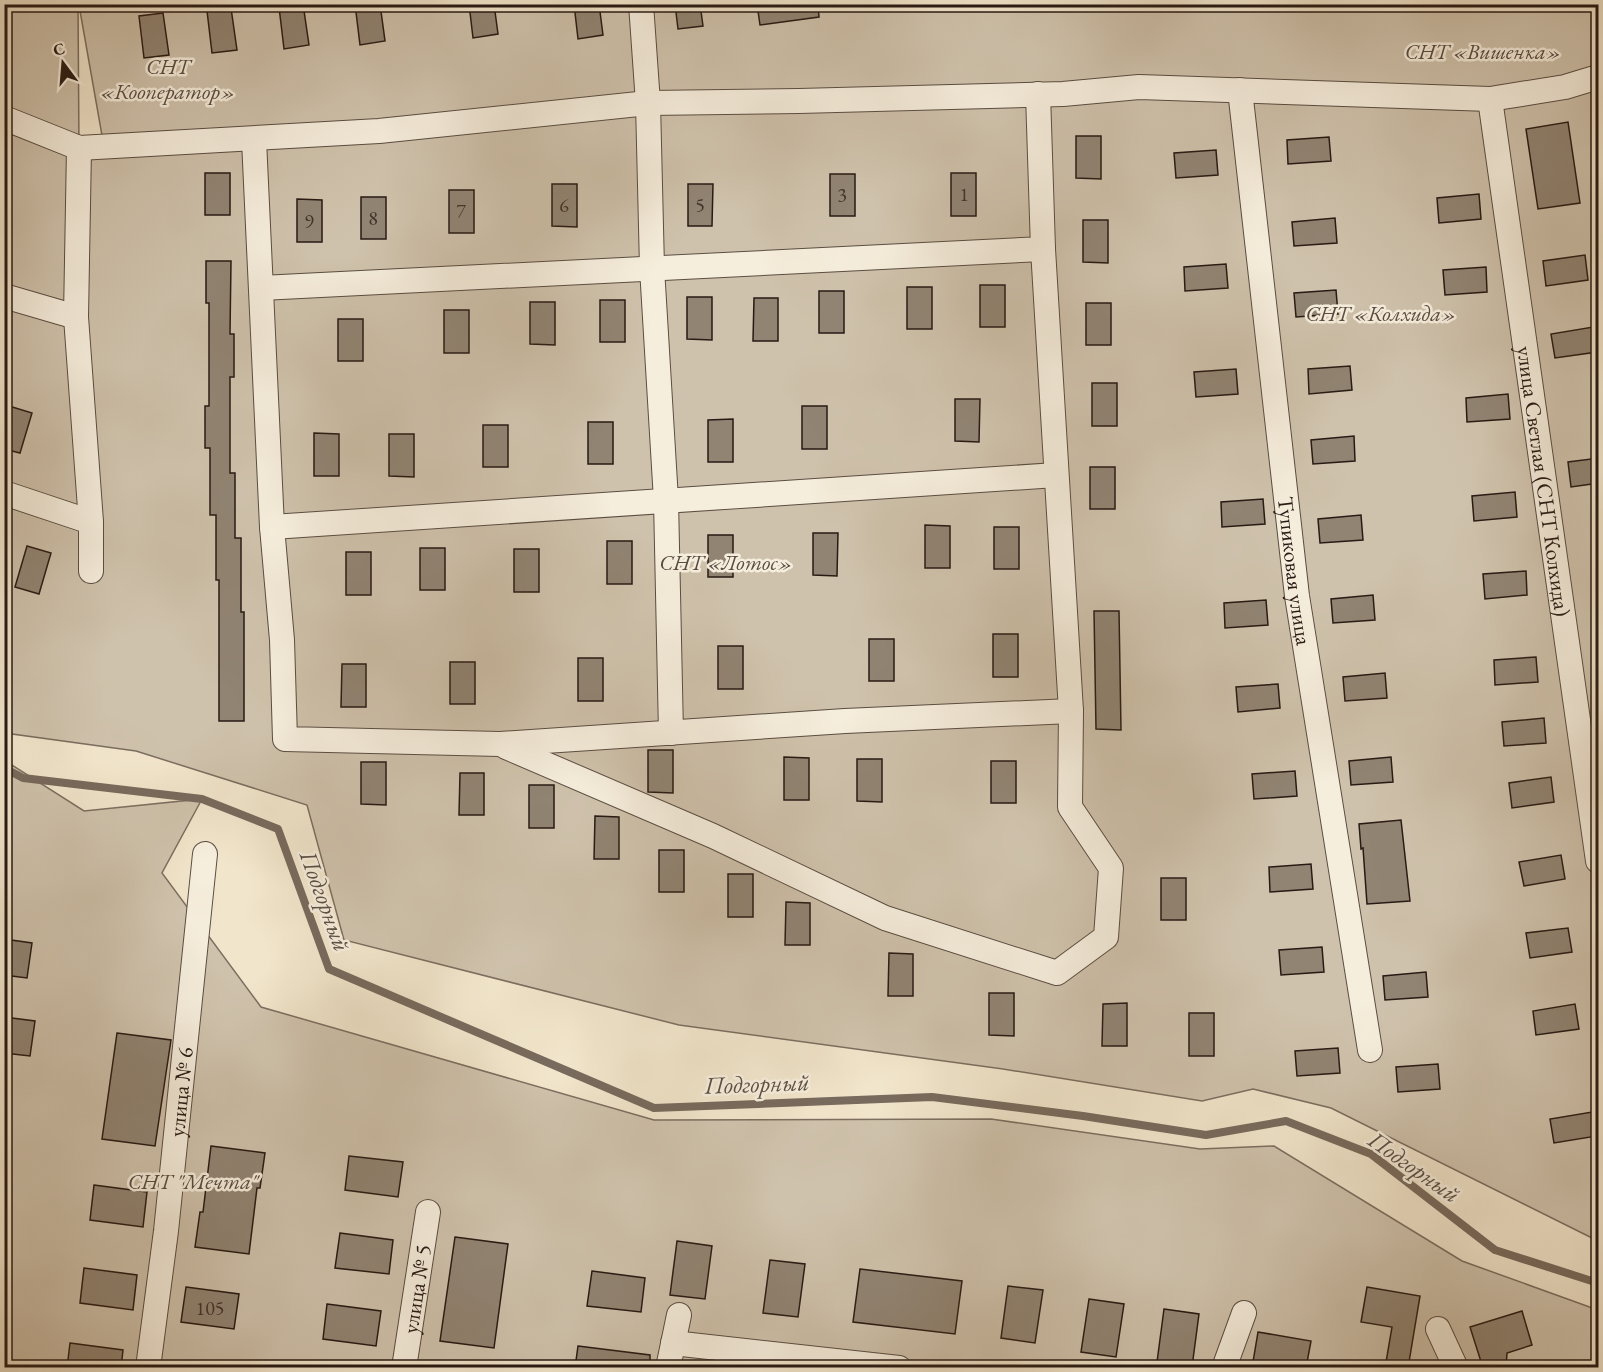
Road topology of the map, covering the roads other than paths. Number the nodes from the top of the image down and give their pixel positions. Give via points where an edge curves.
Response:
1 (641, 4) edge
2 (1599, 77) edge
3 (1240, 90) junction
4 (1038, 94) junction
5 (1490, 99) junction
6 (648, 102) junction
7 (4, 118) edge
8 (254, 140) junction
9 (79, 148) junction
10 (1043, 249) junction
11 (652, 268) junction
12 (261, 288) junction
13 (4, 296) edge
14 (76, 317) junction
15 (1056, 475) junction
16 (4, 494) edge
17 (666, 500) junction
18 (91, 522) junction
19 (272, 526) junction
20 (91, 571) dead end
21 (1071, 711) junction
22 (671, 733) junction
23 (500, 744) junction
24 (205, 854) dead end
25 (1599, 861) edge
26 (1370, 1050) dead end
27 (428, 1212) dead end
28 (1244, 1313) dead end
29 (679, 1315) dead end
30 (1438, 1329) dead end
31 (673, 1343) junction
32 (148, 1368) edge
33 (404, 1368) edge
34 (668, 1368) edge
35 (899, 1368) edge
36 (1224, 1368) edge
37 (1456, 1368) edge

1 - 6 street
2 - 5 street via 1565,87
3 - 4 street via 1139,87
3 - 5 street
3 - 26 street, Тупиковая улица via 1297,596
4 - 6 street
4 - 10 street
5 - 25 street, улица Светлая (СНТ Колхида)
6 - 8 street via 380,131
6 - 11 street
7 - 9 street
8 - 9 street
8 - 12 street
9 - 14 street
10 - 11 street
10 - 15 street
11 - 12 street
11 - 17 street
12 - 19 street
13 - 14 street
14 - 18 street
15 - 17 street
15 - 21 street
16 - 18 street
17 - 19 street
17 - 22 street
18 - 20 street
19 - 23 street via 282,640 285,739
21 - 22 street
21 - 23 street via 1070,807 1111,868 1106,937 1057,973 885,918 713,836
22 - 23 street
24 - 32 street, улица № 6
27 - 33 street, улица № 5
28 - 36 street
29 - 31 street
30 - 37 street
31 - 34 street
31 - 35 street

